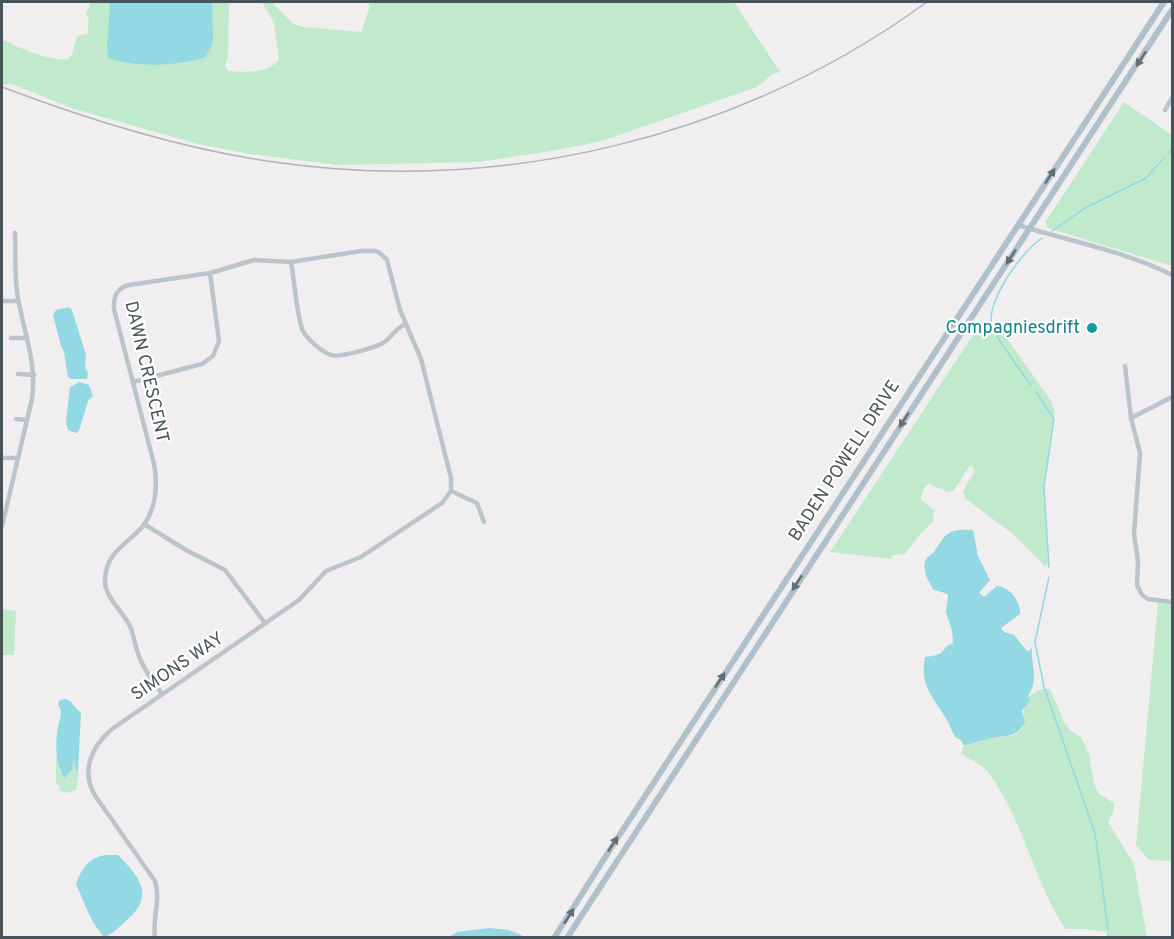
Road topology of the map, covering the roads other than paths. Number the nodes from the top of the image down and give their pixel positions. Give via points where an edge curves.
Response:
1 (1164, 2) edge
2 (1173, 10) edge
3 (1173, 98) edge
4 (1165, 110) dead end
5 (1018, 225) junction
6 (1030, 229) junction
7 (15, 233) dead end
8 (291, 262) junction
9 (210, 273) junction
10 (1173, 276) edge
11 (2, 301) edge
12 (18, 301) junction
13 (406, 324) junction
14 (11, 338) dead end
15 (27, 338) junction
16 (1125, 366) dead end
17 (18, 374) dead end
18 (34, 375) junction
19 (133, 382) junction
20 (1173, 398) edge
21 (1131, 418) junction
22 (16, 419) dead end
23 (26, 420) junction
24 (2, 458) edge
25 (17, 458) junction
26 (451, 491) junction
27 (2, 496) edge
28 (8, 497) junction
29 (484, 522) dead end
30 (144, 524) junction
31 (2, 526) edge
32 (1173, 602) edge
33 (265, 623) junction
34 (162, 694) junction
35 (155, 938) edge
36 (554, 938) edge
37 (567, 938) edge

5 -> 1 main road, BADEN POWELL DRIVE
2 -> 6 main road, BADEN POWELL DRIVE
3 - 4 street
5 - 6 street
36 -> 5 main road, BADEN POWELL DRIVE
6 - 10 street via 1122,256
6 -> 37 main road, BADEN POWELL DRIVE
7 - 12 street
8 - 9 street, DAWN CRESCENT via 254,260
8 - 13 street, DAWN CRESCENT via 376,251 387,260
8 - 13 street via 302,330 330,355 379,345
9 - 19 street via 219,341 213,356 202,364
9 - 19 street, DAWN CRESCENT via 126,285 117,292 114,309
11 - 12 street
12 - 15 street
13 - 26 street, DAWN CRESCENT via 421,359
14 - 15 street
15 - 18 street
16 - 21 street
17 - 18 street
18 - 23 street
19 - 30 street, DAWN CRESCENT via 156,477 154,499
20 - 21 street
21 - 32 street via 1140,453 1134,534 1137,585 1148,598
22 - 23 street
23 - 25 street
24 - 25 street
25 - 28 street
26 - 29 street via 477,503
26 - 33 street, SIMONS WAY via 442,503 361,557 326,571 306,594
27 - 28 street
28 - 31 street
30 - 33 street via 225,570
30 - 34 street, DAWN CRESCENT via 116,550 105,580 112,600 129,624 141,662
33 - 34 street, SIMONS WAY
34 - 35 street, SIMONS WAY via 103,736 93,750 88,769 93,793 154,881 158,896

